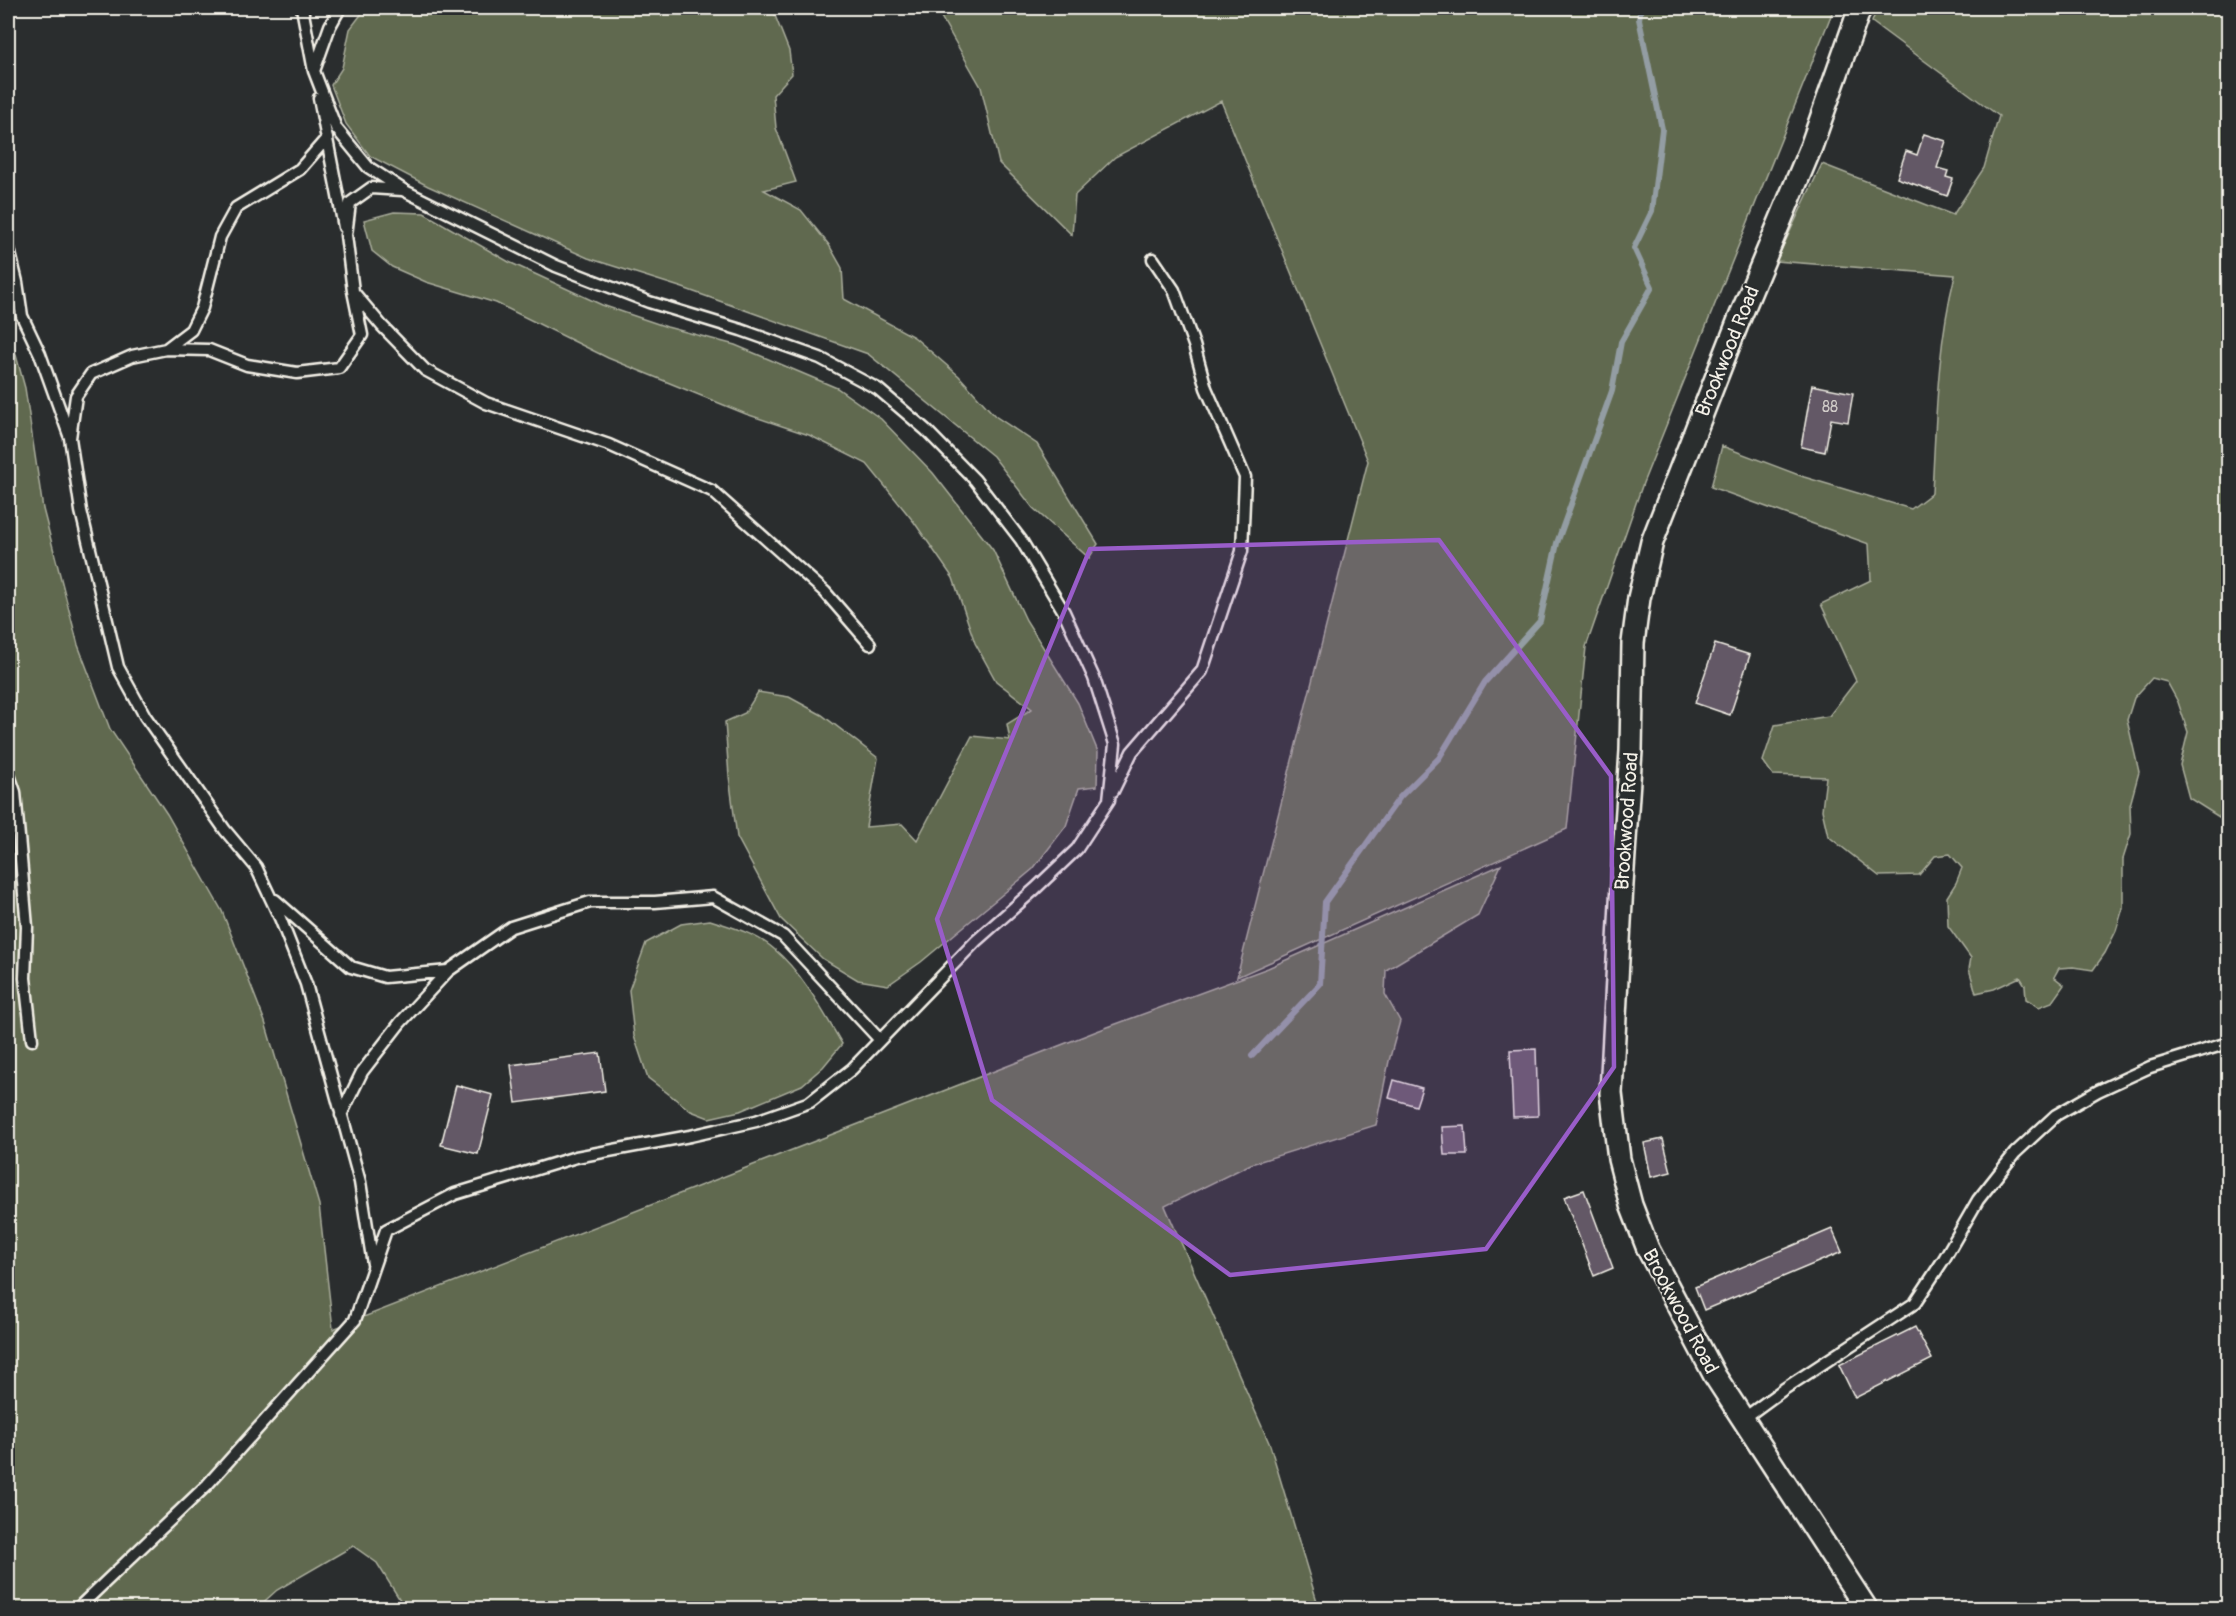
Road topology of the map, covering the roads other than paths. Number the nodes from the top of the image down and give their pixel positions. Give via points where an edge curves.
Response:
1 (302, 8) edge
2 (340, 8) edge
3 (1860, 8) edge
4 (314, 70) junction
5 (327, 138) junction
6 (405, 191) junction
7 (346, 235) junction
8 (8, 244) edge
9 (1153, 259) dead end
10 (353, 291) junction
11 (166, 349) junction
12 (70, 438) junction
13 (870, 644) dead end
14 (8, 772) edge
15 (1109, 800) junction
16 (268, 894) junction
17 (448, 971) junction
18 (32, 1040) dead end
19 (880, 1040) junction
20 (2229, 1043) edge
21 (341, 1115) junction
22 (373, 1267) junction
23 (1743, 1419) junction
24 (78, 1608) edge
25 (1866, 1608) edge

1 - 4 lane
2 - 4 lane
3 - 23 street, Brookwood Road via 1811,147 1652,542 1633,643 1631,751 1611,1094 1619,1159 1630,1205 1647,1249 1715,1376
4 - 5 lane
4 - 6 lane via 336,128 368,167
5 - 7 lane
5 - 11 lane via 300,169 237,208 220,237 202,308 191,330
6 - 7 lane via 371,188 350,203
6 - 15 lane via 556,266 649,302 820,358 878,389 926,430 975,480 1021,540 1064,612 1094,678 1115,744
7 - 10 lane
8 - 12 lane via 22,316
9 - 15 lane via 1174,290 1206,388 1245,477 1242,551 1202,671 1132,752
10 - 11 lane via 362,335 339,368 297,373 247,365 209,350
10 - 13 lane via 424,370 486,403 609,445 712,491 825,592
11 - 12 lane via 132,356 91,374 76,396
12 - 16 lane via 81,512 118,668 145,716 225,831 256,867
14 - 18 lane via 15,792
15 - 19 lane via 1077,849 976,941
16 - 17 lane via 351,967 385,977
16 - 21 lane via 306,984
17 - 19 lane via 512,927 590,902 713,897 783,936
17 - 21 lane via 362,1072
19 - 22 lane via 852,1069 810,1102 690,1137 576,1157 455,1194 386,1230
20 - 23 lane via 2150,1067 2056,1115 2015,1153 1978,1200 1915,1303
21 - 22 lane via 360,1182
22 - 24 lane via 355,1320 207,1485
23 - 25 street, Brookwood Road

